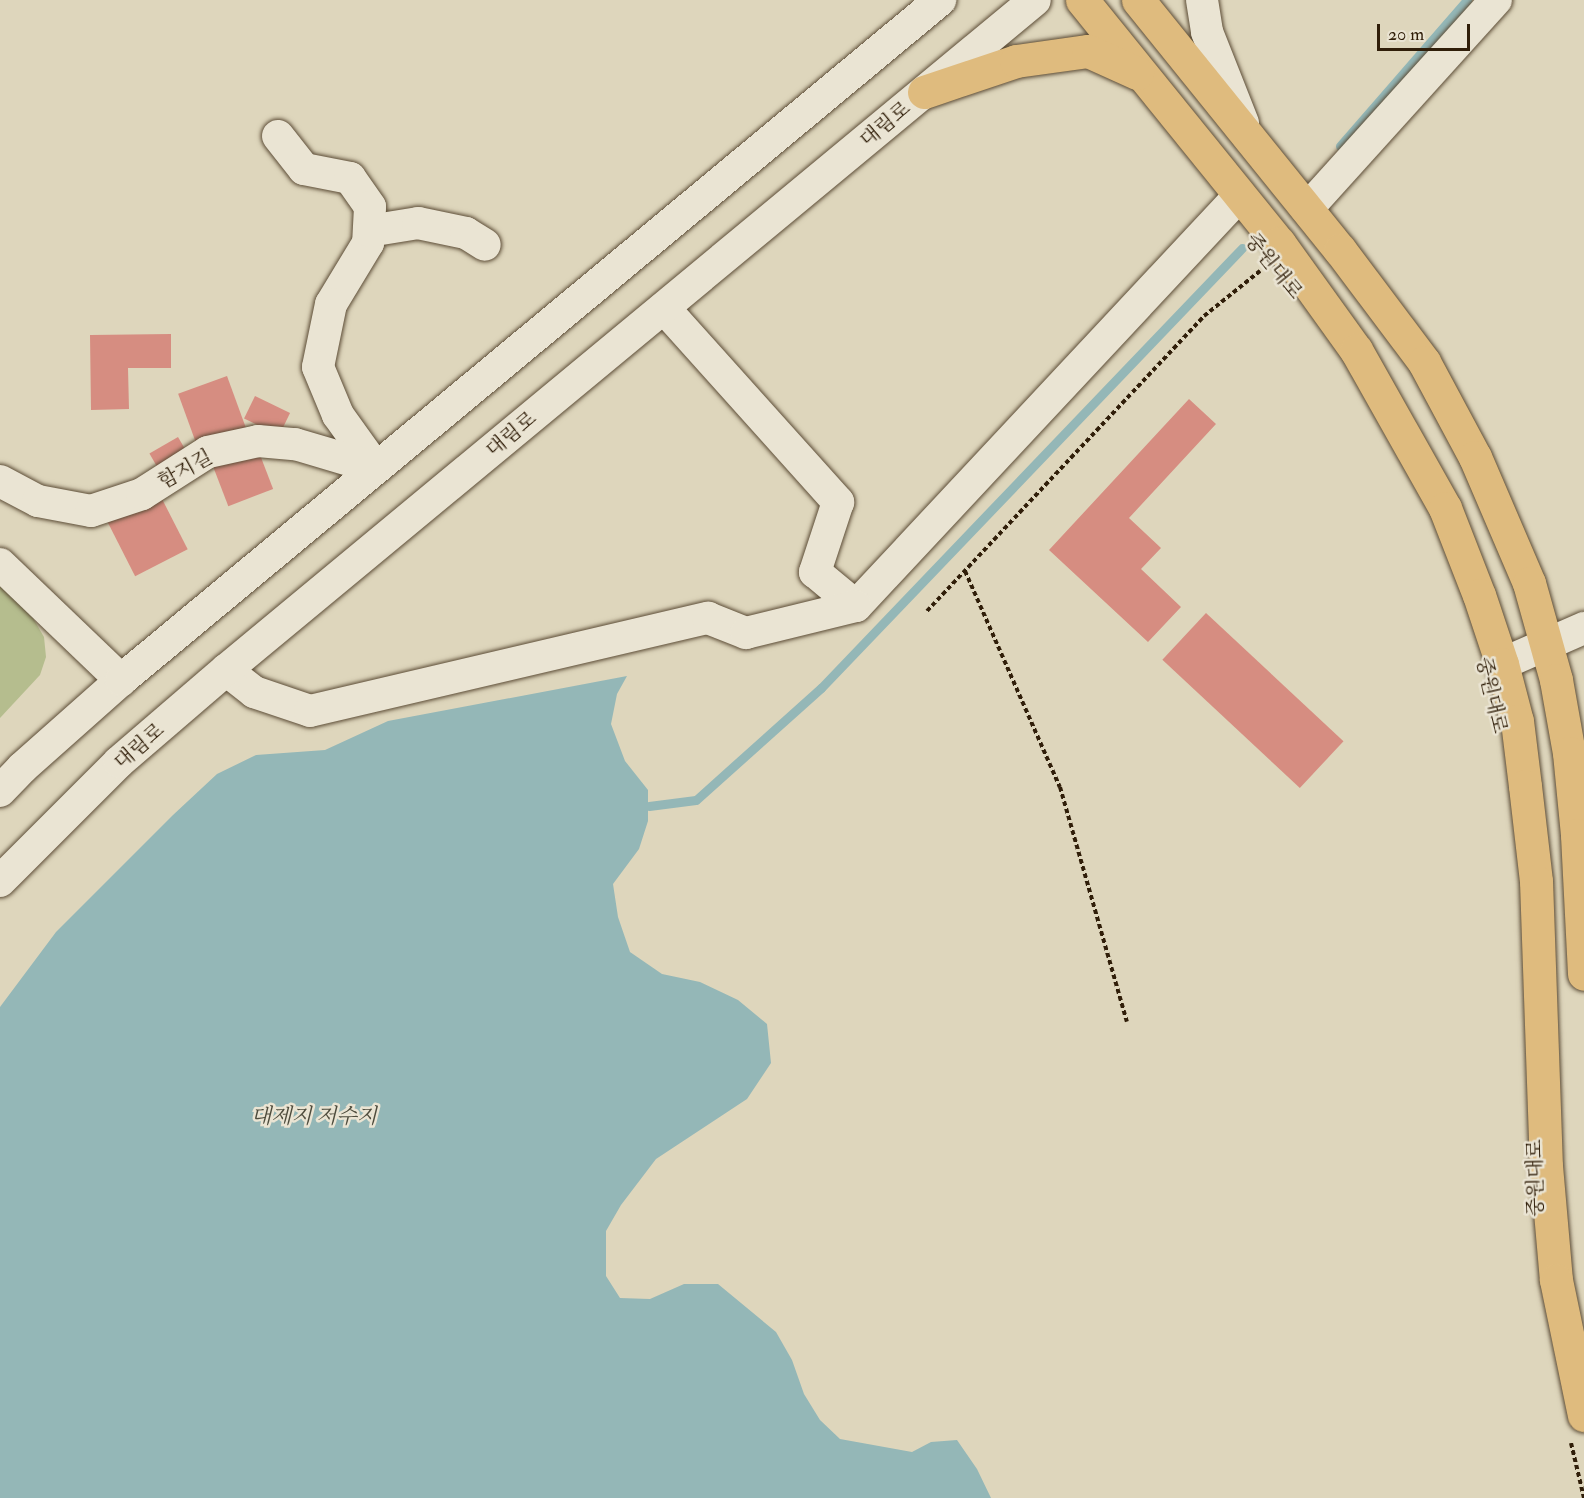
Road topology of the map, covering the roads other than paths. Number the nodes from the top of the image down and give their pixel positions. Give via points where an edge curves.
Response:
1 (940, 0) edge
2 (1035, 0) edge
3 (1082, 0) edge
4 (1138, 0) edge
5 (1202, 0) edge
6 (1496, 0) edge
7 (918, 11) edge
8 (1143, 76) junction
9 (924, 92) junction
10 (1247, 135) junction
11 (278, 136) dead end
12 (1240, 195) junction
13 (1307, 209) junction
14 (369, 231) junction
15 (484, 245) dead end
16 (664, 308) junction
17 (376, 468) junction
18 (0, 481) edge
19 (0, 564) edge
20 (856, 606) junction
21 (1584, 628) edge
22 (1546, 646) junction
23 (1502, 664) junction
24 (226, 670) junction
25 (121, 680) junction
26 (0, 791) edge
27 (0, 881) edge
28 (1584, 974) edge
29 (1577, 1423) edge

1 - 7 street
2 - 9 street, 대림로
3 - 8 main road, 중원대로
4 - 10 main road
5 - 10 street via 1207,32
6 - 13 street
7 - 17 street
8 - 9 main road via 1088,51 1016,61
8 - 12 main road, 중원대로
9 - 16 street, 대림로
10 - 13 main road
11 - 14 street via 303,169 350,178 370,207
12 - 20 street
12 - 23 main road, 중원대로 via 1356,351 1445,508
13 - 22 main road via 1424,362 1480,467 1529,583
14 - 15 street via 418,223 466,233
14 - 17 street via 368,243 331,304 318,367 338,415
16 - 20 street via 838,502 815,572
16 - 24 street, 대림로
17 - 18 street, 함지길 via 295,444 258,441 208,452 142,494 91,511 38,501
17 - 25 street
19 - 25 street
20 - 24 street via 746,633 708,618 310,711 254,692
21 - 22 street
22 - 23 street
22 - 28 main road via 1569,753
23 - 29 main road, 중원대로 via 1517,721 1536,881 1546,1166 1556,1280
24 - 27 street, 대림로 via 119,762
25 - 26 street

